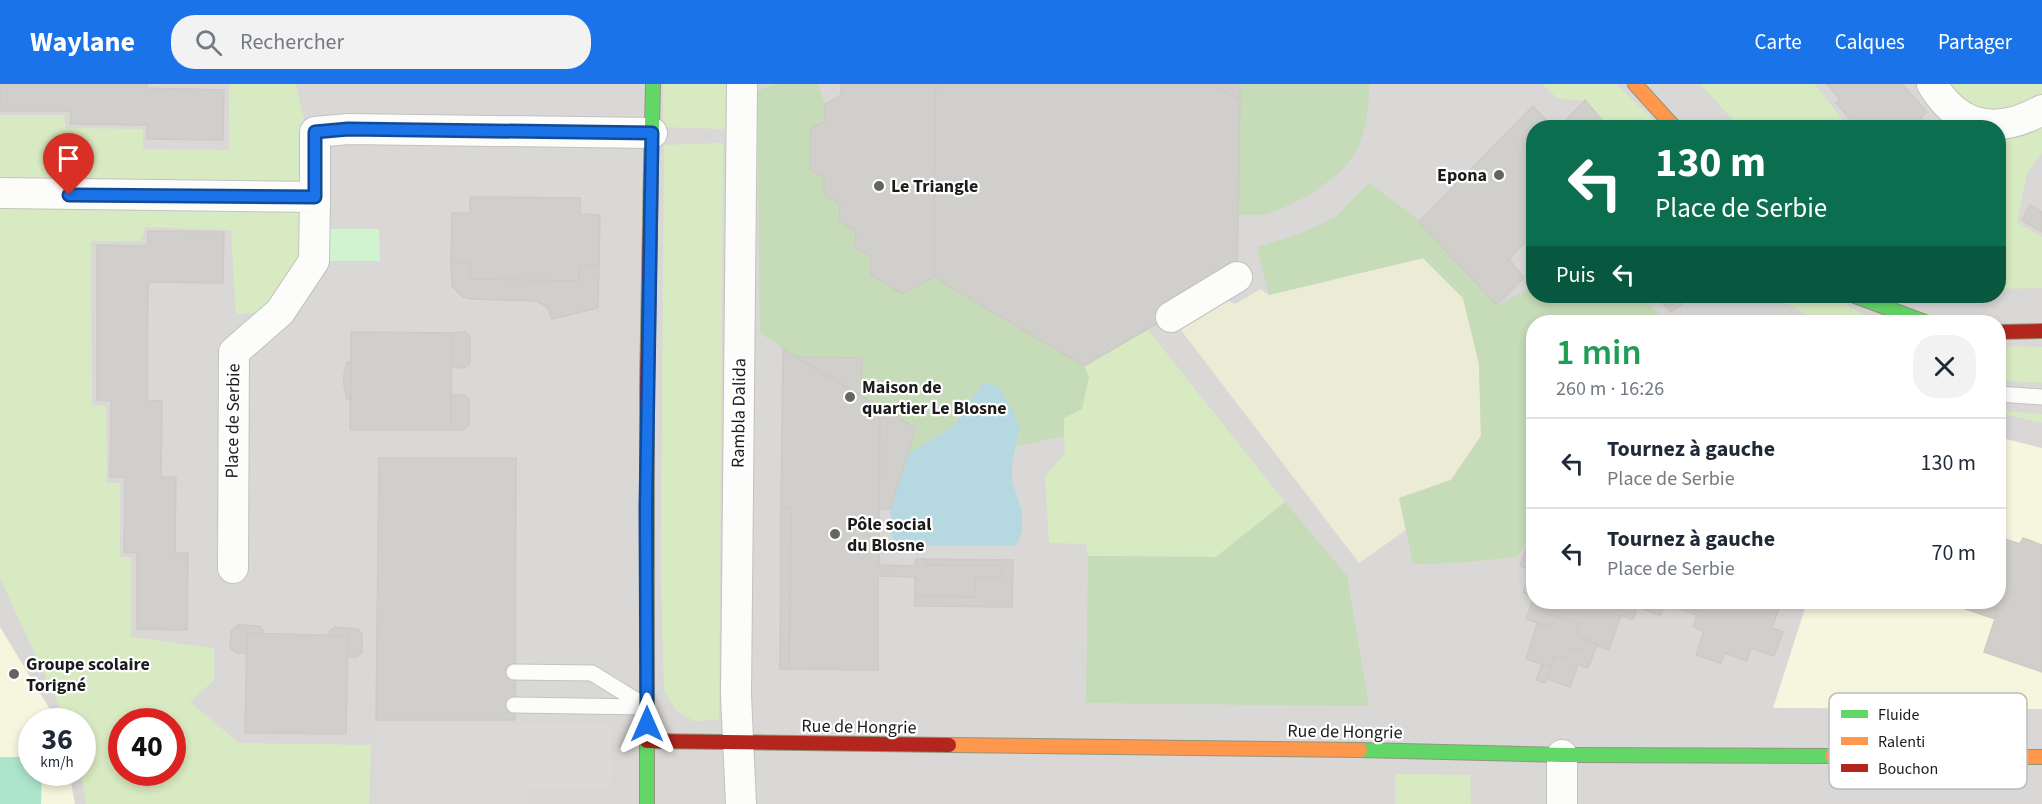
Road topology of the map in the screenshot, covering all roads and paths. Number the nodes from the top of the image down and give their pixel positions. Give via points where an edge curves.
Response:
1 (653, 84) edge
2 (742, 84) edge
3 (1635, 84) edge
4 (1932, 84) edge
5 (2042, 110) edge
6 (1668, 120) edge
7 (1971, 120) edge
8 (2006, 125) edge
9 (652, 133) junction
10 (0, 193) edge
11 (315, 197) junction
12 (1237, 277) dead end
13 (1874, 303) edge
14 (1907, 315) edge
15 (1171, 317) dead end
16 (2042, 331) edge
17 (2006, 332) edge
18 (2006, 395) edge
19 (2042, 397) edge
20 (232, 568) dead end
21 (514, 672) dead end
22 (514, 705) dead end
23 (647, 706) junction
24 (647, 741) junction
25 (740, 742) junction
26 (1562, 755) junction
27 (1829, 756) edge
28 (2027, 757) edge
29 (2042, 757) edge
30 (647, 804) edge
31 (741, 804) edge
32 (1562, 804) edge

1 - 9 street
2 - 25 street, Rambla Dalida via 736,695
3 - 6 street
4 - 7 street via 1954,112
5 - 8 street
9 - 11 street, Place de Serbie via 348,129 315,132
9 - 23 street
10 - 11 street
11 - 20 street, Place de Serbie via 314,261 280,312 234,352
12 - 15 street
13 - 14 street
16 - 17 street
18 - 19 lane
21 - 23 lane via 592,673
22 - 23 lane
23 - 24 street
24 - 25 street, Rue de Hongrie
24 - 30 street
25 - 26 street, Rue de Hongrie
25 - 31 street, Rambla Dalida
26 - 27 street, Rue de Hongrie
26 - 32 street
28 - 29 street, Rue de Hongrie

